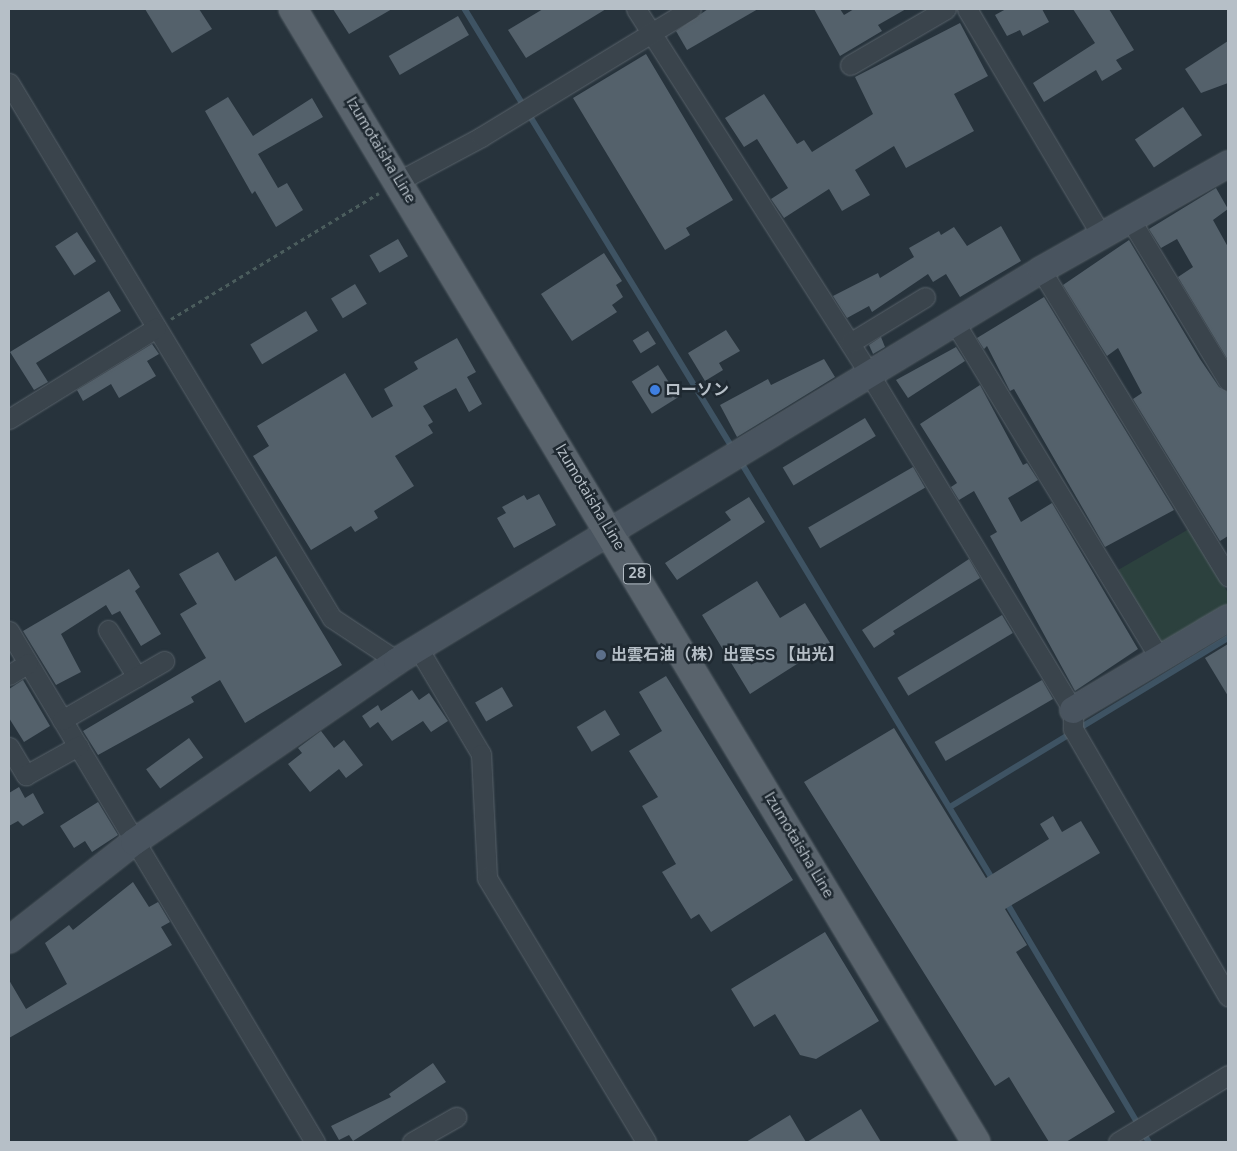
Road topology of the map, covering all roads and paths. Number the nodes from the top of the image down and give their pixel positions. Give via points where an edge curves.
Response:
1 (294, 9) edge
2 (636, 9) edge
3 (691, 9) edge
4 (946, 9) edge
5 (968, 9) edge
6 (651, 34) junction
7 (850, 65) dead end
8 (9, 83) edge
9 (1226, 169) edge
10 (399, 181) junction
11 (1130, 219) junction
12 (1100, 236) junction
13 (1041, 270) junction
14 (925, 297) dead end
15 (955, 322) junction
16 (156, 328) junction
17 (850, 344) junction
18 (870, 375) junction
19 (1228, 381) edge
20 (9, 419) edge
21 (612, 532) junction
22 (1228, 576) edge
23 (1228, 618) edge
24 (108, 630) dead end
25 (9, 631) edge
26 (408, 655) junction
27 (1161, 660) junction
28 (164, 662) dead end
29 (28, 663) junction
30 (9, 676) edge
31 (137, 677) junction
32 (1073, 710) junction
33 (62, 720) junction
34 (78, 746) junction
35 (9, 747) edge
36 (134, 842) junction
37 (9, 940) edge
38 (1228, 996) edge
39 (1228, 1075) edge
40 (456, 1117) dead end
41 (315, 1142) edge
42 (412, 1142) edge
43 (646, 1142) edge
44 (976, 1142) edge
45 (1118, 1142) edge

1 - 10 main road, Izumotaisha Line / 28
2 - 6 street
3 - 6 street
4 - 7 street
5 - 12 street
6 - 10 street
6 - 17 street
8 - 16 street
9 - 11 street
10 - 16 path
10 - 21 main road, Izumotaisha Line / 28
11 - 12 street
11 - 19 street
12 - 13 street
13 - 15 street
13 - 22 street
14 - 17 street
15 - 18 street
15 - 27 street
16 - 20 street
16 - 26 street via 332,618
17 - 18 street
18 - 21 street
18 - 32 street
21 - 26 street
21 - 44 main road, Izumotaisha Line / 28
23 - 27 street
24 - 31 street
25 - 29 street
26 - 36 street
26 - 43 street via 481,754 487,878
27 - 32 street
28 - 31 street
29 - 30 street
29 - 33 street
31 - 33 street
32 - 38 street via 1073,729
33 - 34 street
34 - 35 street via 26,775
34 - 36 street
36 - 37 street
36 - 41 street
39 - 45 street
40 - 42 street

